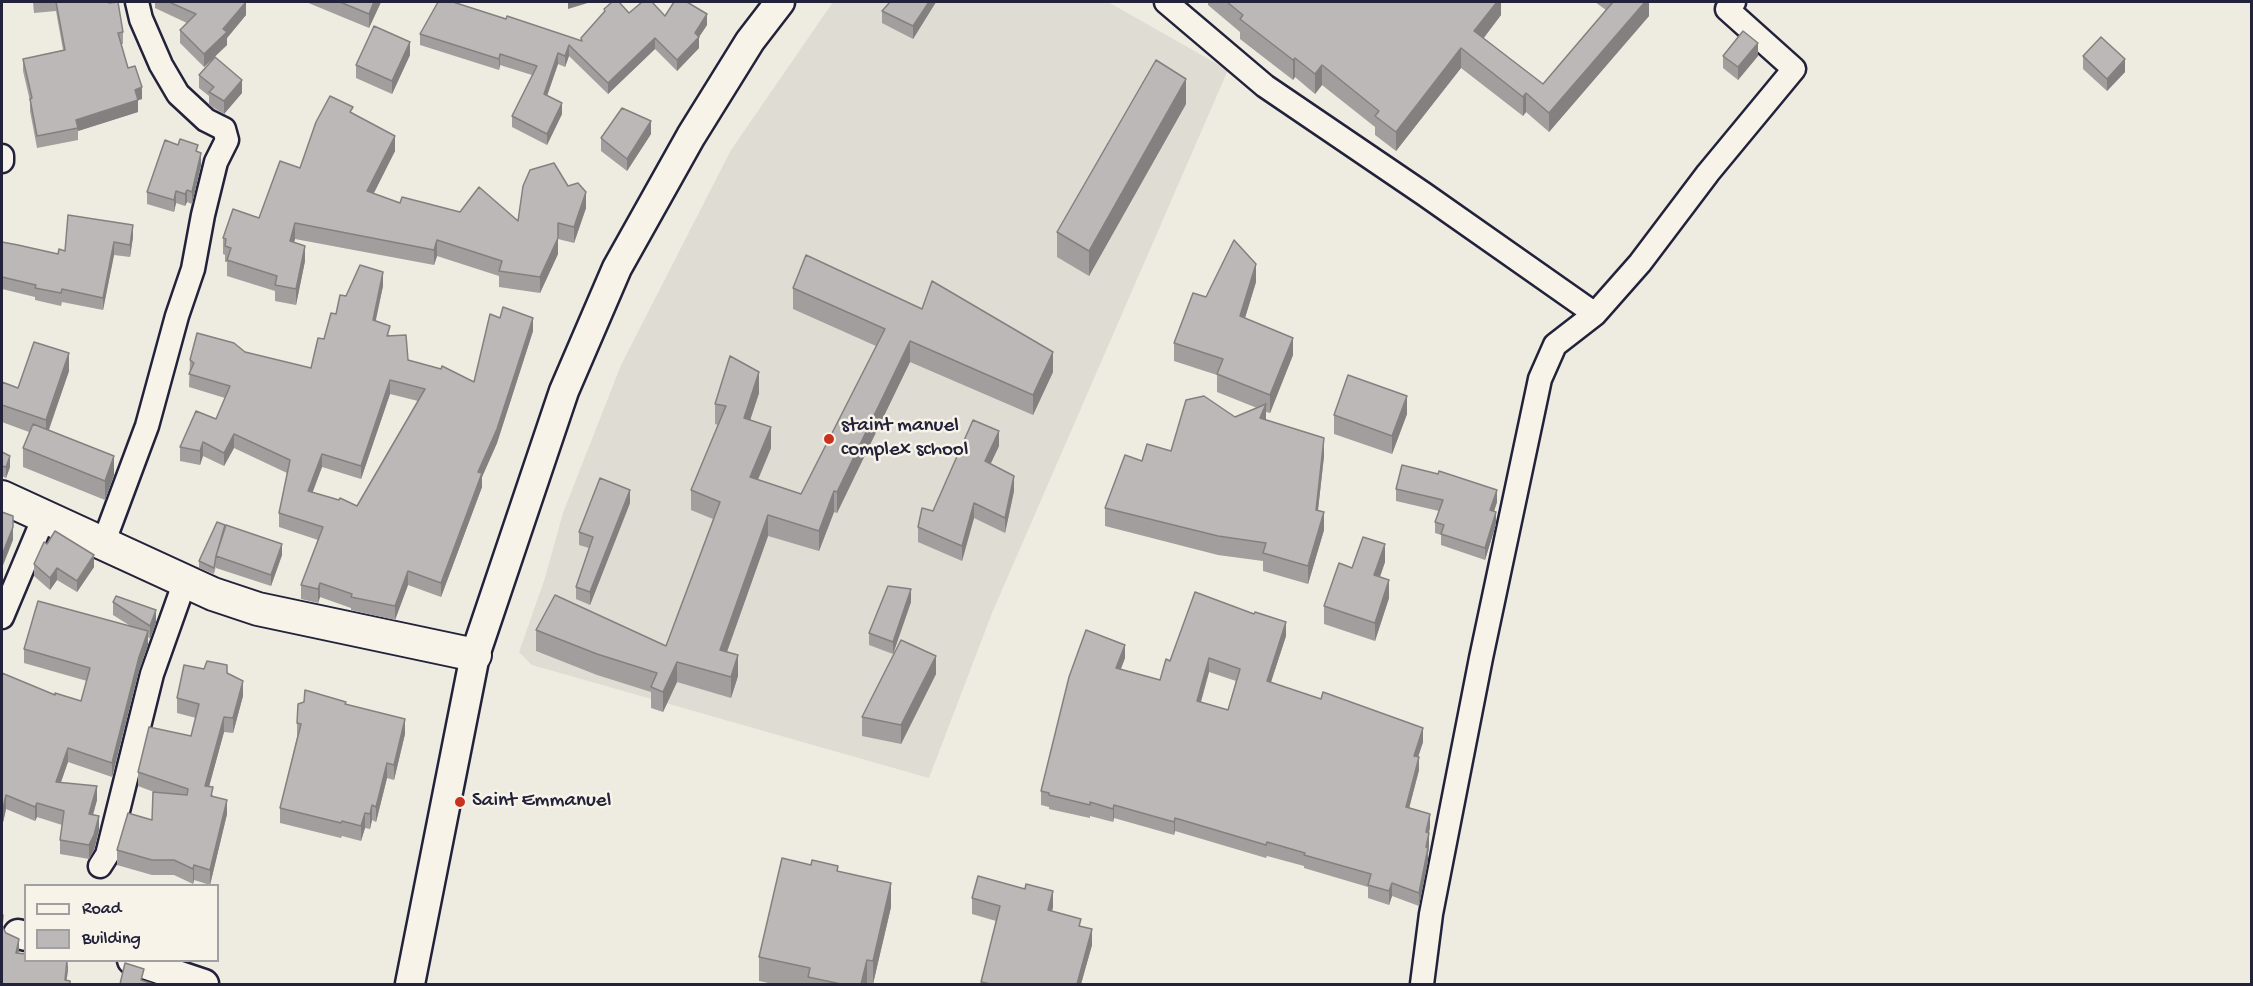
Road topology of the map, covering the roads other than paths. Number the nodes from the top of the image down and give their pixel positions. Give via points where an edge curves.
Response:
1 (137, 2) edge
2 (780, 2) edge
3 (1166, 2) edge
4 (1726, 4) edge
5 (2, 156) edge
6 (2, 161) edge
7 (1595, 314) junction
8 (2, 497) edge
9 (44, 517) junction
10 (102, 544) junction
11 (185, 581) junction
12 (2, 616) edge
13 (475, 655) junction
14 (100, 866) dead end
15 (138, 962) edge
16 (204, 984) edge
17 (410, 984) edge
18 (1422, 984) edge

1 - 10 street via 161,65 178,94 206,120 224,129 227,140 216,162 193,269 147,426
2 - 13 street via 750,41 691,136 617,268 564,392
3 - 7 street via 1265,86
4 - 7 street via 1794,69
5 - 6 street
7 - 18 street via 1555,345 1540,379 1431,914
8 - 9 main road
9 - 10 main road
9 - 12 street
10 - 11 main road
11 - 13 main road via 258,609
11 - 14 street via 152,674 107,855
13 - 17 street
15 - 16 street

